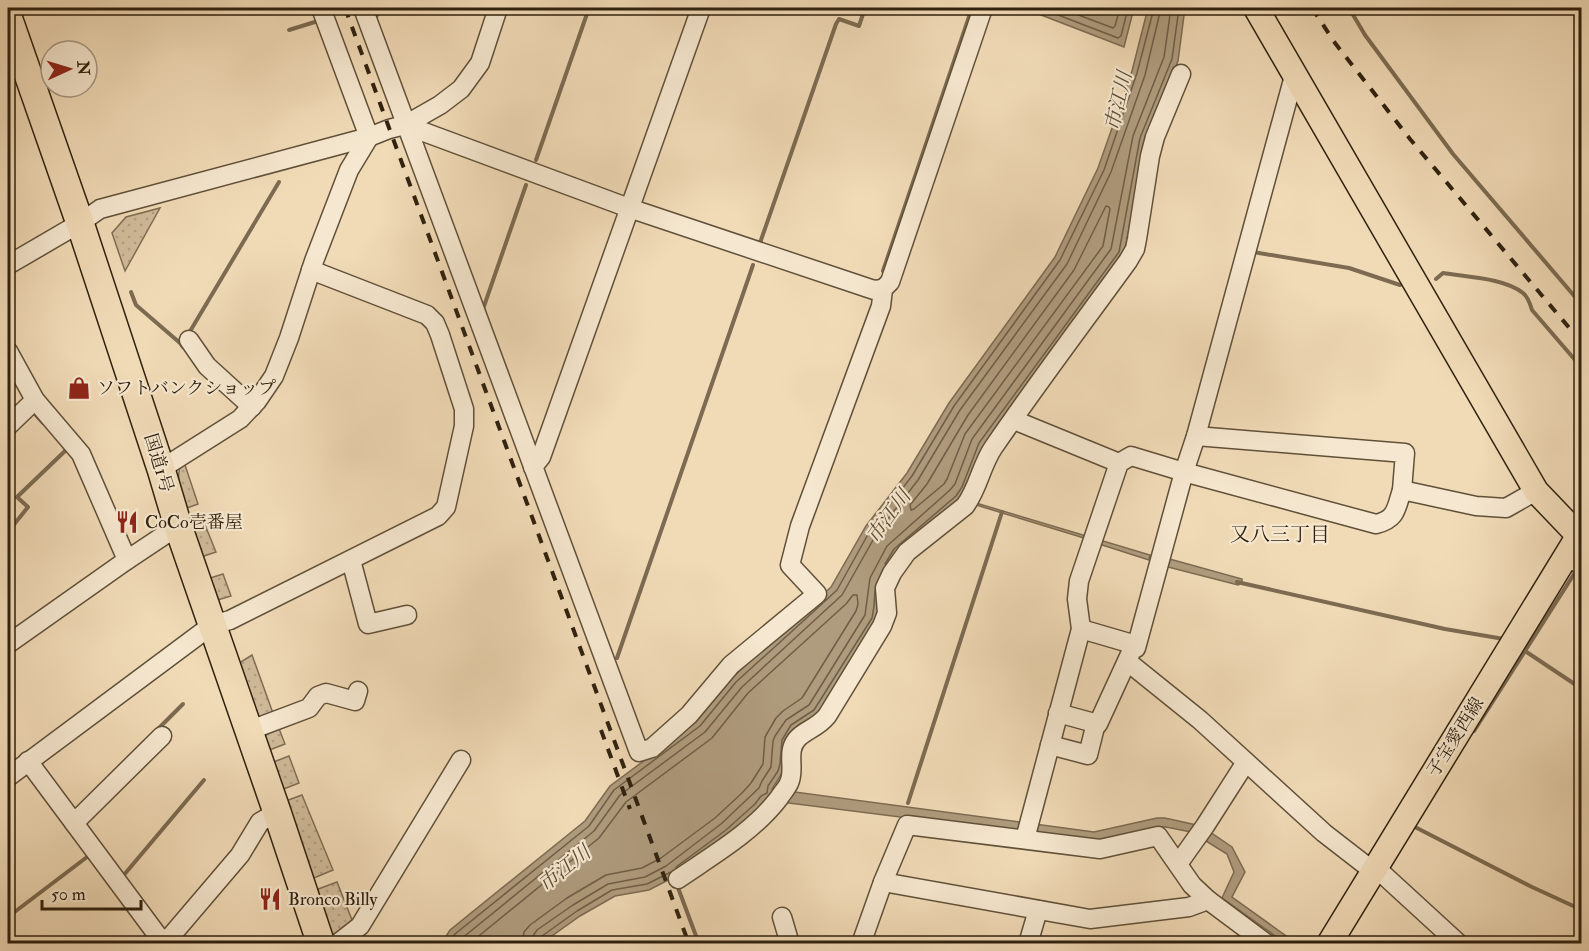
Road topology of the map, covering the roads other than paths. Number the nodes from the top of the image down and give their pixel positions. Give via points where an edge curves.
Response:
1 (321, 8) edge
2 (363, 8) edge
3 (498, 8) edge
4 (701, 8) edge
5 (983, 8) edge
6 (1256, 8) edge
7 (8, 17) edge
8 (1181, 74) dead end
9 (1294, 76) junction
10 (405, 125) junction
11 (369, 137) junction
12 (629, 208) junction
13 (80, 223) junction
14 (8, 265) edge
15 (311, 270) junction
16 (883, 289) junction
17 (189, 340) dead end
18 (8, 351) edge
19 (35, 400) junction
20 (252, 406) junction
21 (1014, 420) junction
22 (8, 426) edge
23 (1196, 436) junction
24 (1119, 463) junction
25 (534, 467) junction
26 (161, 469) junction
27 (1184, 472) junction
28 (1402, 490) junction
29 (1536, 491) junction
30 (178, 526) junction
31 (1577, 546) edge
32 (127, 560) junction
33 (351, 560) junction
34 (407, 615) dead end
35 (212, 625) junction
36 (1081, 628) junction
37 (8, 644) edge
38 (1132, 654) junction
39 (358, 691) dead end
40 (1058, 713) junction
41 (1096, 723) junction
42 (248, 731) junction
43 (162, 736) dead end
44 (1050, 745) junction
45 (460, 760) dead end
46 (28, 761) junction
47 (1246, 762) junction
48 (8, 777) edge
49 (277, 812) junction
50 (74, 823) junction
51 (1027, 832) junction
52 (1178, 864) junction
53 (1374, 869) junction
54 (678, 879) dead end
55 (883, 882) junction
56 (1208, 900) junction
57 (1038, 910) junction
58 (782, 916) dead end
59 (162, 943) edge
60 (321, 944) edge
61 (337, 944) edge
62 (790, 944) edge
63 (861, 944) edge
64 (1028, 944) edge
65 (1267, 944) edge
66 (1329, 944) edge
67 (1459, 944) edge

1 - 11 street
2 - 10 street
3 - 10 street via 473,74 440,105
4 - 12 street
5 - 16 street via 890,282
6 - 9 main road
7 - 13 highway, 国道1号
8 - 21 street via 1150,156 1135,249
9 - 23 street
9 - 29 main road
10 - 11 street
10 - 12 street
10 - 25 street
11 - 13 street via 100,209
11 - 15 street via 349,170
12 - 16 street via 874,290
12 - 25 street via 541,457
13 - 14 street
13 - 26 highway, 国道1号
15 - 20 street via 274,375
15 - 33 street via 427,315 440,335 464,409 464,426 446,507 438,516
16 - 25 street via 881,306 800,526 790,565 817,594 731,665 689,715 652,748 639,752
17 - 20 street via 207,366
18 - 19 street
19 - 22 street
19 - 32 street via 81,454
20 - 26 street via 240,419
21 - 24 street
21 - 54 street via 991,451 966,506 907,552 892,573 885,588 887,613 882,626 827,716 797,739 792,750 792,775 786,788 755,824
23 - 27 street
23 - 28 street via 1405,453
24 - 27 street via 1131,456
24 - 36 street via 1079,581
26 - 30 highway, 国道1号
27 - 28 street via 1376,524 1386,522 1394,514
27 - 38 street
28 - 29 street via 1476,506 1506,508
29 - 31 main road
30 - 32 street
30 - 35 highway, 国道1号
31 - 53 main road, 子宝愛西線
32 - 37 street
33 - 34 street via 368,624
33 - 35 street via 230,620
35 - 42 highway, 国道1号
35 - 46 street
36 - 38 street
36 - 40 street
38 - 41 street
38 - 47 street
39 - 42 street via 355,701 326,693 318,696 309,708
40 - 41 street
40 - 44 street
41 - 44 street via 1088,755
42 - 49 highway, 国道1号
43 - 50 street
44 - 51 street
45 - 61 street via 360,926
46 - 48 street
46 - 50 street
47 - 52 street
47 - 53 street via 1324,833
49 - 59 street via 260,822 240,855
49 - 60 highway, 国道1号
50 - 59 street
51 - 52 street via 1100,849 1158,836
51 - 55 street via 907,825
52 - 56 street
53 - 66 main road, 子宝愛西線
53 - 67 street
55 - 57 street
55 - 63 street
56 - 57 street via 1189,907 1090,919
56 - 65 street
57 - 64 street
58 - 62 street

